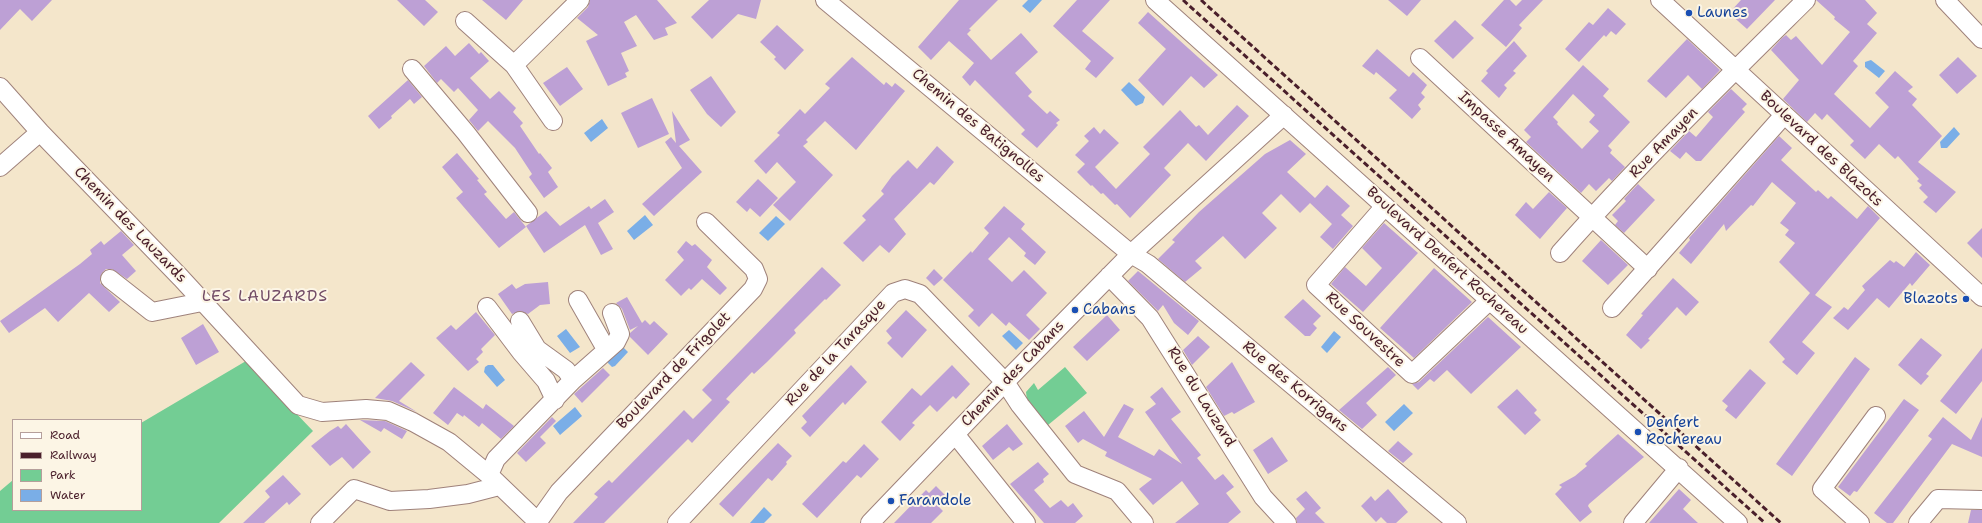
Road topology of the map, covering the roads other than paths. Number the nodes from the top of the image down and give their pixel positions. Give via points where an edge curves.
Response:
1 (580, 0) edge
2 (825, 0) edge
3 (1155, 0) edge
4 (1660, 0) edge
5 (1806, 0) edge
6 (1953, 3) edge
7 (465, 21) dead end
8 (1982, 39) edge
9 (1420, 58) dead end
10 (514, 65) junction
11 (412, 69) dead end
12 (1735, 69) junction
13 (0, 87) edge
14 (1784, 115) junction
15 (1284, 116) junction
16 (553, 121) dead end
17 (40, 132) junction
18 (0, 167) edge
19 (1385, 206) junction
20 (528, 213) dead end
21 (1592, 216) junction
22 (706, 222) dead end
23 (1560, 253) dead end
24 (1131, 254) junction
25 (1648, 269) junction
26 (1109, 276) junction
27 (110, 278) dead end
28 (1982, 297) edge
29 (578, 300) dead end
30 (1490, 300) junction
31 (202, 302) junction
32 (487, 307) dead end
33 (1612, 308) dead end
34 (612, 313) dead end
35 (520, 321) dead end
36 (606, 350) junction
37 (573, 380) junction
38 (1004, 382) junction
39 (555, 400) junction
40 (1876, 416) dead end
41 (955, 434) junction
42 (1679, 468) junction
43 (494, 480) junction
44 (1982, 500) edge
45 (320, 523) edge
46 (538, 523) edge
47 (677, 523) edge
48 (870, 523) edge
49 (1026, 523) edge
50 (1144, 523) edge
51 (1287, 523) edge
52 (1457, 523) edge
53 (1633, 523) edge
54 (1738, 523) edge
55 (1860, 523) edge
56 (1918, 523) edge

1 - 10 street
2 - 24 street, Chemin des Batignolles
3 - 15 street, Boulevard Denfert Rochereau
4 - 12 street, Boulevard des Blazots
5 - 12 street, Rue Amayen
6 - 8 street
7 - 10 street
9 - 21 street, Impasse Amayen
10 - 16 street
11 - 20 street
12 - 14 street, Boulevard des Blazots
12 - 21 street, Rue Amayen
13 - 17 street, Chemin des Lauzards
14 - 25 street
14 - 28 street, Boulevard des Blazots
15 - 19 street, Boulevard Denfert Rochereau
15 - 24 street, Chemin des Cabans
17 - 18 street
17 - 31 street, Chemin des Lauzards
19 - 30 street, Boulevard Denfert Rochereau
19 - 30 street, Rue Souvestre via 1316,285 1412,374
21 - 23 street, Rue Amayen
21 - 25 street
22 - 46 street, Boulevard de Frigolet via 754,269 758,279 753,289 559,492
24 - 26 street, Chemin des Cabans
24 - 52 street, Rue des Korrigans via 1148,264
25 - 33 street
26 - 38 street, Chemin des Cabans
26 - 51 street, Rue du Lauzard via 1150,318 1263,497
27 - 31 street via 152,312
29 - 36 street
30 - 42 street, Boulevard Denfert Rochereau
31 - 43 street, Chemin des Lauzards via 298,404 322,412 366,409 388,411 449,442
32 - 39 street via 546,381
34 - 36 street via 620,334 616,342
35 - 37 street via 537,349 566,370
36 - 37 street
37 - 39 street
38 - 41 street, Chemin des Cabans
38 - 47 street, Rue de la Tarasque via 920,294 905,289 893,293
38 - 50 street, Rue de la Tarasque via 1075,474 1117,491
39 - 43 street via 496,459
40 - 55 street via 1822,489
41 - 48 street, Chemin des Cabans
41 - 49 street
42 - 53 street
42 - 54 street, Boulevard Denfert Rochereau
43 - 45 street via 468,494 429,499 390,501 354,489
43 - 46 street, Chemin des Lauzards
44 - 56 street via 1938,499

